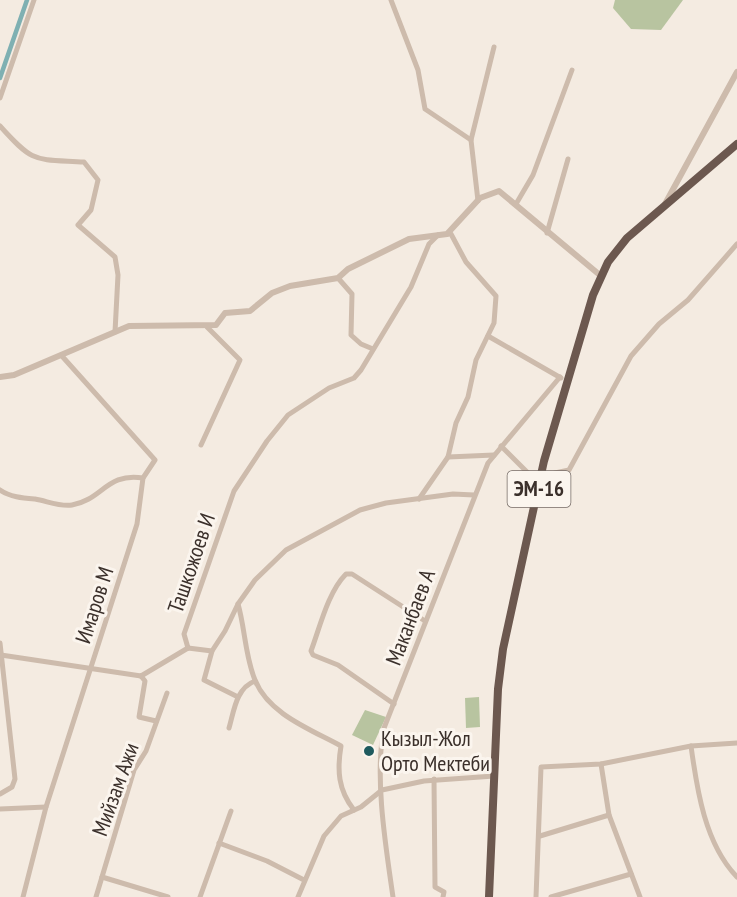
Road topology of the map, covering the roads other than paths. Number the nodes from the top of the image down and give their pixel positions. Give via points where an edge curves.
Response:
1 (34, 0) edge
2 (391, 0) edge
3 (494, 47) dead end
4 (572, 70) dead end
5 (737, 72) edge
6 (0, 98) edge
7 (0, 126) edge
8 (471, 140) junction
9 (737, 144) edge
10 (568, 159) dead end
11 (478, 201) junction
12 (516, 204) junction
13 (663, 207) junction
14 (444, 233) junction
15 (547, 233) junction
16 (737, 244) edge
17 (601, 276) junction
18 (338, 278) junction
19 (207, 327) junction
20 (115, 332) junction
21 (488, 336) junction
22 (373, 349) junction
23 (61, 355) junction
24 (0, 377) edge
25 (564, 379) junction
26 (201, 446) dead end
27 (501, 446) junction
28 (494, 455) junction
29 (448, 457) junction
30 (541, 477) junction
31 (143, 478) junction
32 (0, 490) edge
33 (474, 495) junction
34 (419, 499) junction
35 (537, 501) junction
36 (238, 604) junction
37 (425, 621) junction
38 (0, 643) edge
39 (188, 648) junction
40 (212, 651) junction
41 (1, 655) edge
42 (91, 669) junction
43 (141, 676) junction
44 (255, 681) junction
45 (167, 693) dead end
46 (238, 697) junction
47 (394, 704) junction
48 (156, 722) junction
49 (229, 728) dead end
50 (737, 743) edge
51 (691, 746) junction
52 (601, 764) junction
53 (494, 776) junction
54 (434, 779) junction
55 (382, 790) junction
56 (0, 794) edge
57 (46, 807) junction
58 (0, 809) edge
59 (354, 810) junction
60 (231, 811) dead end
61 (609, 815) junction
62 (540, 836) junction
63 (219, 843) junction
64 (631, 874) junction
65 (102, 877) junction
66 (737, 877) edge
67 (304, 880) junction
68 (23, 897) edge
69 (96, 897) edge
70 (168, 897) edge
71 (200, 897) edge
72 (298, 897) edge
73 (393, 897) edge
74 (443, 897) edge
75 (489, 897) edge
76 (537, 897) edge
77 (551, 897) edge
78 (640, 897) edge

1 - 6 street
2 - 8 street via 418,70 425,109
3 - 8 street
4 - 12 street via 533,175
5 - 13 street
7 - 20 street via 25,154 84,162 98,180 91,210 78,225 115,257
8 - 11 street
9 - 13 highway, ЭМ-16
10 - 15 street
11 - 12 street via 499,191
11 - 14 street
12 - 15 street
13 - 17 highway, ЭМ-16 via 617,249
14 - 18 street via 409,239 348,269
14 - 21 street via 451,234 466,262 496,296 494,323
14 - 22 street, Ташкожоев И via 429,244 411,287
15 - 17 street
16 - 35 street via 631,356 569,470 550,476
17 - 25 highway, ЭМ-16
18 - 19 street via 290,286 272,293 250,310 225,313 216,325
18 - 22 street via 351,294 351,335
19 - 20 street via 129,326
19 - 26 street via 240,360
20 - 23 street
21 - 25 street
21 - 29 street via 456,423
22 - 39 street, Ташкожоев И via 354,378 328,388 280,423 234,491 184,634
23 - 24 street
23 - 31 street, Имаров М via 153,455 153,467
25 - 27 street, Маканбаев А
25 - 30 highway, ЭМ-16
27 - 28 street, Маканбаев А
27 - 30 street via 529,474
28 - 29 street
28 - 33 street, Маканбаев А
29 - 34 street
30 - 35 highway, ЭМ-16
31 - 32 street via 117,479 70,506 16,497
31 - 42 street, Имаров М via 138,524
33 - 34 street
33 - 37 street, Маканбаев А
34 - 36 street via 360,510 317,530 286,550 255,580
35 - 53 highway, ЭМ-16 via 503,649
36 - 40 street
36 - 44 street
37 - 47 street, Маканбаев А
37 - 47 street via 352,574 341,580 322,620 313,655 338,665
38 - 41 street
39 - 40 street
39 - 43 street
40 - 46 street via 204,680
41 - 42 street
41 - 56 street via 15,779 12,787
42 - 43 street
42 - 57 street, Имаров М
43 - 48 street via 144,681 139,717
44 - 46 street via 248,683
44 - 59 street via 286,716 341,746 337,773 344,796
45 - 48 street, Мийзам Ажи
46 - 49 street
47 - 55 street, Маканбаев А via 379,749
48 - 65 street, Мийзам Ажи via 134,770
50 - 51 street
51 - 52 street
51 - 66 street via 698,798 725,865
52 - 61 street
52 - 62 street via 541,767
53 - 54 street
53 - 75 highway, ЭМ-16
54 - 55 street
54 - 74 street via 435,887 444,892
55 - 59 street
55 - 73 street, Маканбаев А
57 - 58 street
57 - 68 street, Имаров М
59 - 67 street via 341,816 324,836
60 - 63 street
61 - 62 street
61 - 64 street
62 - 76 street
63 - 67 street
63 - 71 street
64 - 77 street
64 - 78 street
65 - 69 street, Мийзам Ажи
65 - 70 street
67 - 72 street

